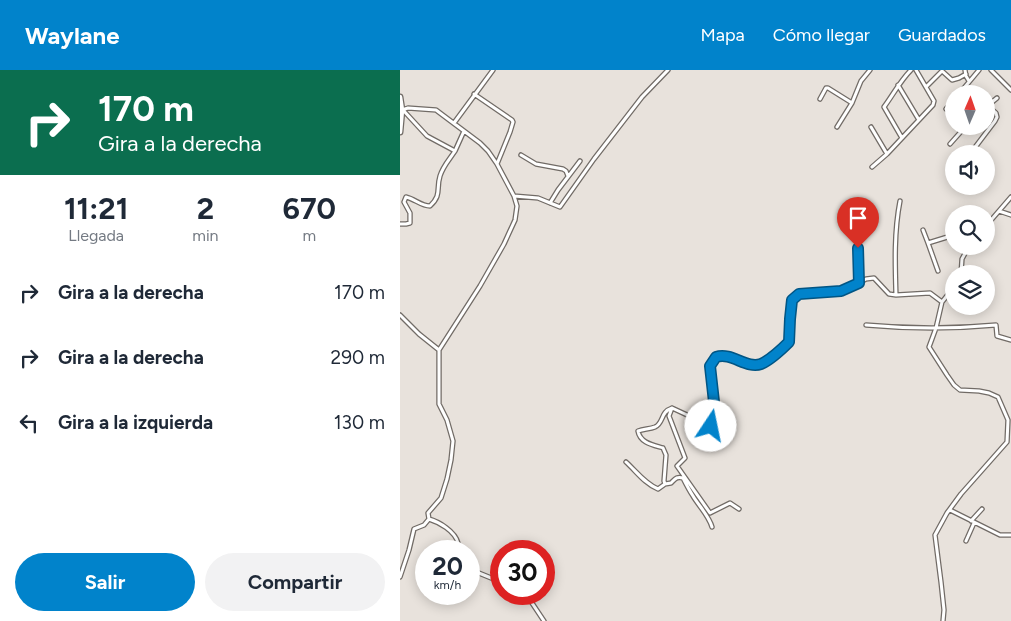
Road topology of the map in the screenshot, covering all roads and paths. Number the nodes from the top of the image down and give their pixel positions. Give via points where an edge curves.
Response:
1 (494, 70) edge
2 (668, 70) edge
3 (870, 70) edge
4 (911, 70) edge
5 (916, 70) edge
6 (979, 70) edge
7 (992, 70) edge
8 (965, 72) edge
9 (969, 81) junction
10 (898, 85) junction
11 (966, 85) edge
12 (926, 87) junction
13 (1011, 90) edge
14 (474, 94) junction
15 (400, 97) edge
16 (820, 99) dead end
17 (852, 103) junction
18 (402, 110) junction
19 (919, 120) junction
20 (454, 122) junction
21 (837, 127) dead end
22 (871, 127) dead end
23 (464, 131) junction
24 (400, 132) edge
25 (958, 135) edge
26 (985, 135) edge
27 (902, 138) junction
28 (950, 144) dead end
29 (977, 145) edge
30 (454, 152) junction
31 (887, 154) junction
32 (520, 155) dead end
33 (580, 160) dead end
34 (497, 164) junction
35 (872, 167) dead end
36 (563, 169) junction
37 (573, 170) junction
38 (568, 176) junction
39 (514, 196) junction
40 (1011, 197) edge
41 (900, 201) dead end
42 (550, 203) junction
43 (999, 211) junction
44 (1011, 215) edge
45 (995, 216) edge
46 (400, 224) edge
47 (860, 228) dead end
48 (923, 230) dead end
49 (945, 238) edge
50 (928, 243) junction
51 (938, 271) dead end
52 (859, 283) junction
53 (896, 295) junction
54 (945, 298) edge
55 (942, 302) junction
56 (400, 315) edge
57 (866, 325) dead end
58 (936, 328) junction
59 (1011, 340) edge
60 (439, 350) junction
61 (672, 408) junction
62 (626, 462) dead end
63 (665, 484) junction
64 (739, 509) dead end
65 (982, 509) dead end
66 (950, 510) junction
67 (429, 519) junction
68 (972, 522) junction
69 (712, 527) dead end
70 (1011, 535) edge
71 (457, 540) edge
72 (966, 542) dead end
73 (400, 577) edge
74 (533, 605) edge
75 (544, 621) edge
76 (943, 621) edge

1 - 14 street
2 - 42 street via 642,97 560,208
3 - 17 street via 861,81
4 - 10 street
5 - 12 street
6 - 9 street
7 - 13 street
8 - 9 street
8 - 12 street via 952,80 942,71
9 - 11 street
10 - 19 street
10 - 27 street via 884,107
12 - 19 street via 934,101
14 - 20 street
14 - 34 street via 513,122
15 - 18 street
16 - 17 street via 828,88
17 - 21 street
18 - 20 street via 436,110
18 - 24 street
18 - 30 street via 427,136
19 - 27 street
20 - 23 street
22 - 31 street
23 - 30 street
23 - 34 street via 485,147
25 - 28 street
26 - 29 street
27 - 31 street
30 - 46 street via 444,165 434,202 427,206 406,197 404,202 410,213 410,223
31 - 35 street
32 - 36 street via 536,164
33 - 37 street
34 - 39 street
36 - 37 street
36 - 38 street
37 - 38 street
38 - 42 street
39 - 42 street via 538,198
39 - 60 street via 517,206 515,220 504,244
40 - 43 street
41 - 53 street via 896,227
43 - 44 street
43 - 45 street
47 - 52 street
48 - 50 street
49 - 50 street
50 - 51 street
52 - 53 street via 874,278 889,294
52 - 61 street via 841,291 799,294 792,300 789,342 762,363 750,365 721,355 716,357 710,366 718,425 711,426
53 - 55 street via 930,293
54 - 55 street
55 - 58 street
56 - 60 street
57 - 58 street
58 - 59 street via 996,325 997,336
58 - 66 street via 929,347 954,385 960,390 998,397 1008,420 1007,442
60 - 67 street via 439,404 453,441 447,479 441,498 428,513
61 - 63 street via 662,415 657,426 638,431 647,443 663,448 666,455
61 - 64 street via 669,416 685,458 677,466 710,513 730,503
62 - 63 street via 652,487 658,489
63 - 69 street via 675,478 683,478
65 - 68 street
66 - 68 street
66 - 76 street via 936,535
67 - 71 street via 446,527
67 - 73 street via 414,529
68 - 70 street via 1000,535
68 - 72 street
74 - 75 street

